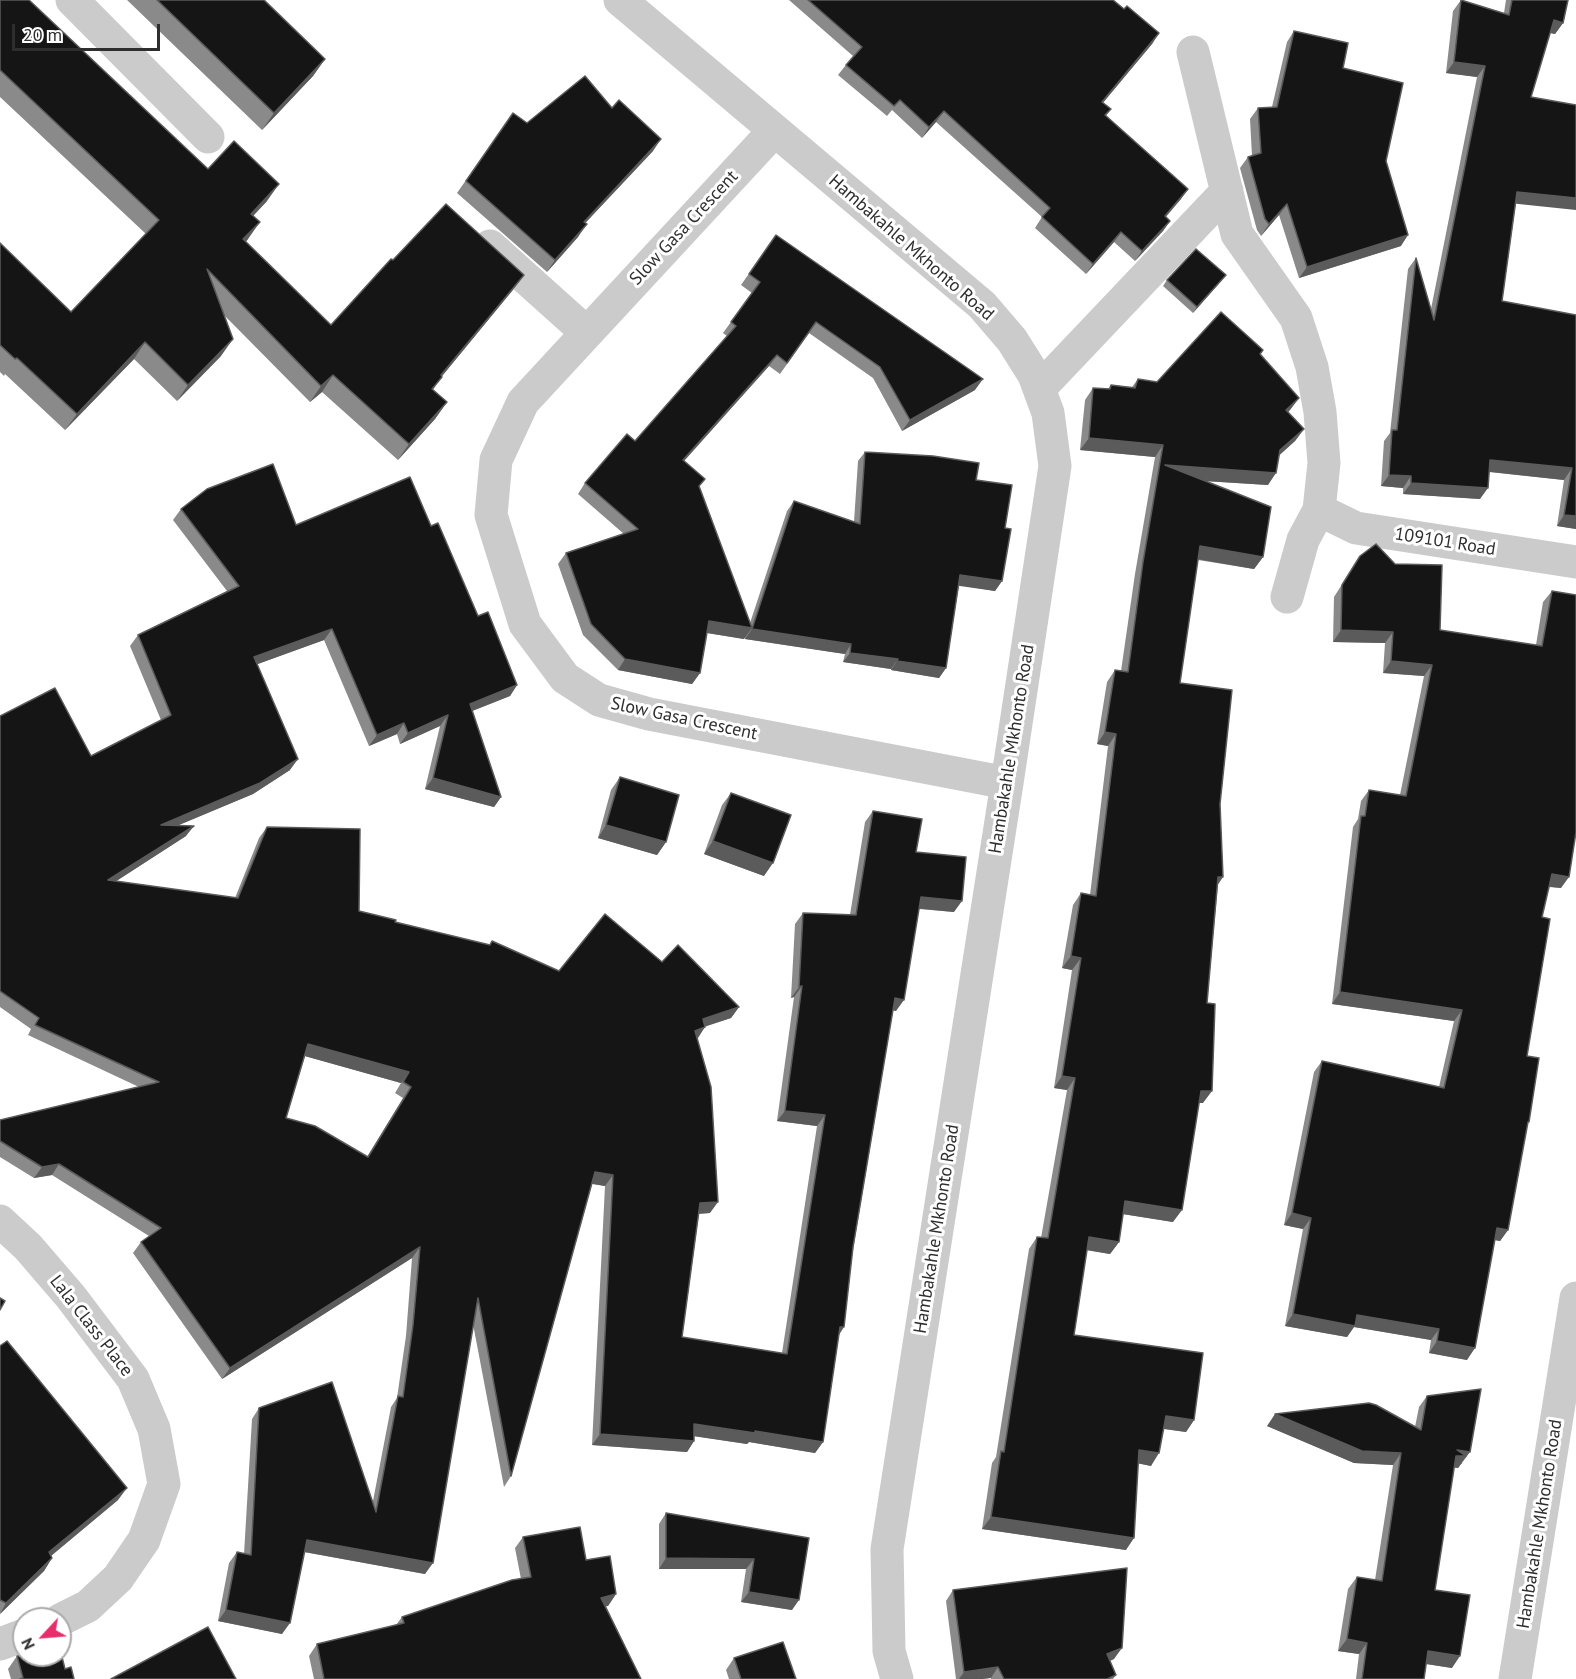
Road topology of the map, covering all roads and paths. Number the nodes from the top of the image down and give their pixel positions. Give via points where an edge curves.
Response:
1 (72, 0) edge
2 (620, 0) edge
3 (1193, 52) dead end
4 (774, 131) junction
5 (208, 137) dead end
6 (1227, 192) junction
7 (467, 225) edge
8 (587, 333) junction
9 (1040, 388) junction
10 (1319, 510) junction
11 (1576, 562) edge
12 (1287, 597) dead end
13 (1008, 783) junction
14 (0, 1221) edge
15 (1576, 1298) edge
16 (72, 1614) edge
17 (897, 1679) edge
18 (1515, 1679) edge

1 - 5 street
2 - 4 street, Hambakahle Mkhonto Road
3 - 6 street
4 - 8 street, Slow Gasa Crescent
4 - 9 street, Hambakahle Mkhonto Road via 982,305 1012,340
6 - 9 street
6 - 10 street via 1237,234 1296,318 1312,367 1324,463
7 - 8 street
8 - 13 street, Slow Gasa Crescent via 523,402 496,460 491,515 525,624 565,678 599,700 649,714
9 - 13 street, Hambakahle Mkhonto Road via 1048,413 1055,466
10 - 11 street, 109101 Road via 1356,528
10 - 12 street via 1303,540
13 - 17 street, Hambakahle Mkhonto Road via 887,1549 889,1651
14 - 16 street, Lala Class Place via 71,1297 133,1379 154,1429 164,1484 144,1540 117,1578 88,1606
15 - 18 street, Hambakahle Mkhonto Road

